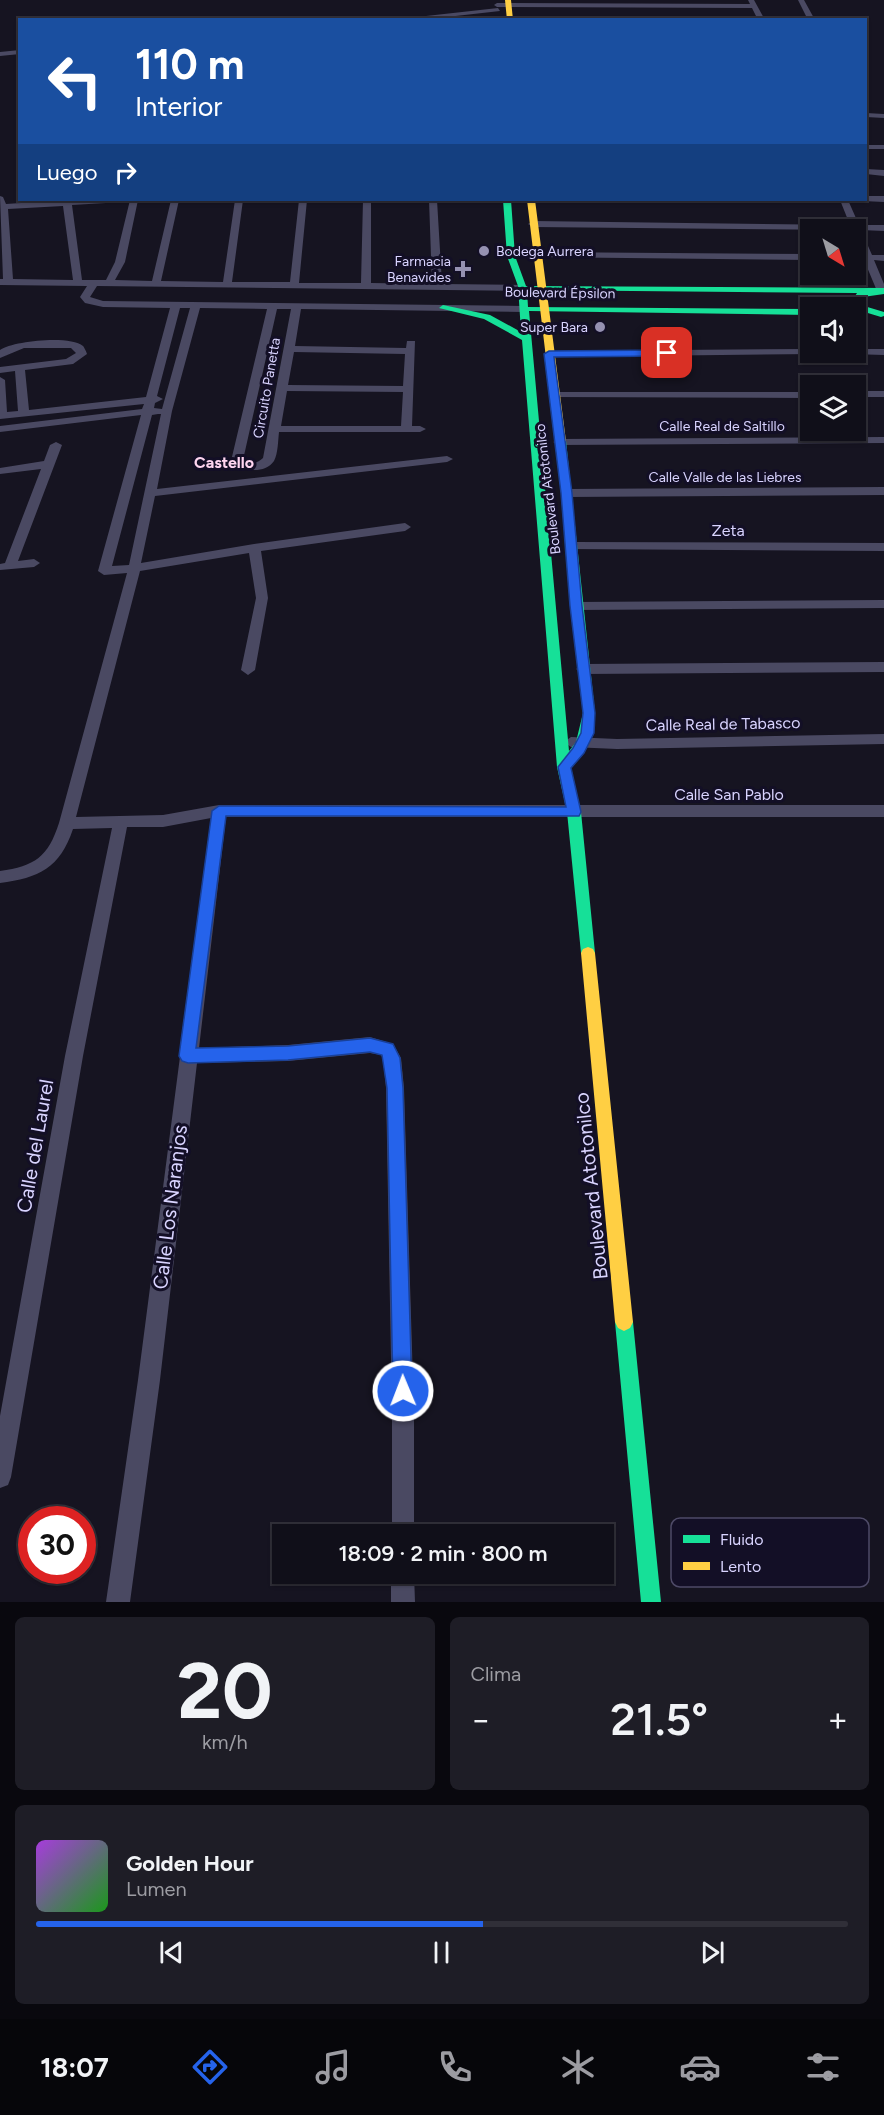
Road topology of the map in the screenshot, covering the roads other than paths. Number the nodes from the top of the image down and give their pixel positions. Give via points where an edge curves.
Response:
1 (801, 0) edge
2 (753, 3) edge
3 (501, 7) edge
4 (410, 18) edge
5 (761, 18) edge
6 (811, 18) edge
7 (18, 52) edge
8 (0, 54) edge
9 (867, 114) edge
10 (884, 116) edge
11 (867, 147) edge
12 (884, 147) edge
13 (867, 172) edge
14 (884, 173) edge
15 (867, 199) edge
16 (884, 199) edge
17 (86, 201) edge
18 (134, 201) edge
19 (175, 201) edge
20 (238, 201) edge
21 (303, 201) edge
22 (367, 201) edge
23 (433, 201) edge
24 (507, 201) edge
25 (531, 201) edge
26 (844, 201) edge
27 (67, 202) junction
28 (2, 203) edge
29 (852, 219) edge
30 (533, 224) junction
31 (800, 227) edge
32 (866, 228) edge
33 (884, 228) edge
34 (866, 252) edge
35 (800, 257) edge
36 (868, 257) junction
37 (537, 258) junction
38 (884, 258) edge
39 (4, 282) edge
40 (78, 283) junction
41 (94, 283) junction
42 (109, 283) junction
43 (156, 284) junction
44 (226, 285) junction
45 (294, 286) junction
46 (366, 287) junction
47 (417, 288) junction
48 (437, 288) junction
49 (522, 288) junction
50 (540, 288) junction
51 (596, 289) junction
52 (880, 291) edge
53 (148, 304) junction
54 (176, 305) junction
55 (196, 305) junction
56 (273, 306) junction
57 (297, 306) junction
58 (310, 306) junction
59 (443, 308) junction
60 (543, 308) junction
61 (523, 309) junction
62 (604, 310) junction
63 (800, 312) edge
64 (866, 313) edge
65 (883, 314) edge
66 (525, 338) junction
67 (289, 348) junction
68 (548, 349) junction
69 (800, 352) edge
70 (866, 352) edge
71 (884, 352) edge
72 (0, 356) edge
73 (20, 368) junction
74 (0, 370) edge
75 (0, 380) edge
76 (282, 388) junction
77 (408, 390) junction
78 (866, 394) edge
79 (884, 394) edge
80 (553, 395) junction
81 (800, 395) edge
82 (171, 398) junction
83 (152, 399) junction
84 (148, 411) junction
85 (167, 411) junction
86 (24, 413) junction
87 (1, 416) edge
88 (0, 429) edge
89 (274, 429) junction
90 (406, 429) junction
91 (420, 429) dead end
92 (884, 440) edge
93 (559, 442) junction
94 (56, 445) dead end
95 (447, 459) dead end
96 (49, 464) junction
97 (0, 471) edge
98 (884, 491) edge
99 (150, 493) junction
100 (567, 493) junction
101 (405, 527) dead end
102 (571, 546) junction
103 (884, 546) edge
104 (254, 548) junction
105 (34, 563) dead end
106 (5, 567) edge
107 (134, 569) junction
108 (884, 604) edge
109 (576, 606) junction
110 (884, 667) edge
111 (583, 669) junction
112 (248, 670) dead end
113 (884, 739) edge
114 (562, 742) junction
115 (583, 742) junction
116 (564, 767) junction
117 (219, 811) junction
118 (884, 811) edge
119 (574, 812) junction
120 (67, 823) junction
121 (120, 824) junction
122 (0, 877) edge
123 (188, 1056) junction
124 (0, 1477) edge
125 (403, 1524) edge
126 (403, 1584) edge
127 (118, 1602) edge
128 (403, 1602) edge
129 (651, 1602) edge

1 - 6 street
2 - 3 street
2 - 5 street
3 - 4 street
7 - 8 street
9 - 10 street
11 - 12 street
13 - 14 street
15 - 16 street
17 - 27 street
18 - 42 street via 124,247
19 - 43 street
20 - 44 street
21 - 45 street
22 - 46 street
23 - 48 street
24 - 49 street, Boulevard Atotonilco via 513,262
25 - 30 street, Boulevard Atotonilco
26 - 29 street
27 - 28 street
27 - 40 street
28 - 39 street
30 - 31 street
30 - 37 street, Boulevard Atotonilco
32 - 33 street
34 - 36 street
35 - 37 street
36 - 38 street
36 - 52 street
37 - 50 street, Boulevard Atotonilco
37 - 51 street via 557,279
39 - 40 street, Boulevard Épsilon
40 - 41 street, Boulevard Épsilon
41 - 42 street, Boulevard Épsilon
41 - 53 street, Boulevard Épsilon via 85,296 88,301
42 - 43 street, Boulevard Épsilon
42 - 53 street via 129,290
43 - 44 street, Boulevard Épsilon
44 - 45 street, Boulevard Épsilon
45 - 46 street, Boulevard Épsilon
46 - 47 street, Boulevard Épsilon
47 - 48 street, Boulevard Épsilon
47 - 58 street, Boulevard Épsilon via 418,298 407,303
48 - 49 street, Boulevard Épsilon
49 - 50 street, Boulevard Épsilon
49 - 61 street, Boulevard Atotonilco
50 - 51 street, Boulevard Épsilon
50 - 60 street, Boulevard Atotonilco
51 - 52 street, Boulevard Épsilon
52 - 65 street via 860,295 856,302 861,308
53 - 54 street, Boulevard Épsilon
54 - 55 street, Boulevard Épsilon
54 - 83 street
55 - 56 street, Boulevard Épsilon
55 - 82 street
56 - 57 street, Boulevard Épsilon
56 - 89 street, Circuito Panetta via 237,461 240,465 250,468 267,463
57 - 58 street, Boulevard Épsilon
57 - 67 street, Circuito Panetta
58 - 59 street, Boulevard Épsilon
59 - 61 street, Boulevard Épsilon
59 - 66 street via 488,317
60 - 61 street, Boulevard Épsilon
60 - 62 street, Boulevard Épsilon
60 - 68 street, Boulevard Atotonilco
61 - 66 street, Boulevard Atotonilco
62 - 63 street, Boulevard Épsilon
62 - 68 street via 576,315 559,324
64 - 65 street
66 - 114 street, Boulevard Atotonilco
67 - 76 street, Circuito Panetta
67 - 77 street via 410,347
68 - 69 street
68 - 80 street, Boulevard Atotonilco
70 - 71 street
72 - 73 street via 22,346 73,345 82,351 80,357 69,362
73 - 74 street
73 - 86 street
75 - 87 street
76 - 77 street
76 - 89 street, Circuito Panetta
77 - 90 street
78 - 79 street
80 - 81 street
80 - 93 street, Boulevard Atotonilco
82 - 83 street
82 - 85 street
83 - 84 street
83 - 86 street
84 - 85 street
84 - 88 street
84 - 107 street via 104,571
85 - 99 street
86 - 87 street
89 - 90 street
90 - 91 street
92 - 93 street, Calle Real de Saltillo
93 - 100 street, Boulevard Atotonilco
94 - 96 street
95 - 99 street
96 - 97 street
96 - 106 street
98 - 100 street, Calle Valle de las Liebres
99 - 107 street
100 - 102 street, Boulevard Atotonilco
101 - 104 street
102 - 103 street, Zeta
102 - 109 street, Boulevard Atotonilco
104 - 107 street
104 - 112 street via 262,598
105 - 106 street
107 - 120 street
108 - 109 street
109 - 111 street, Boulevard Atotonilco
110 - 111 street
111 - 115 street, Boulevard Atotonilco via 589,723
113 - 115 street, Calle Real de Tabasco
114 - 115 street, Calle Real de Tabasco
114 - 116 street, Boulevard Atotonilco
115 - 116 street, Boulevard Atotonilco
116 - 119 street, Boulevard Atotonilco
117 - 119 street, Calle San Pablo
117 - 121 street, Calle San Pablo
117 - 123 street, Calle Los Naranjos
118 - 119 street, Calle San Pablo
119 - 129 street, Boulevard Atotonilco
120 - 121 street, Calle San Pablo
120 - 122 street via 60,849 49,860 33,870
121 - 124 street, Calle del Laurel via 72,1068
123 - 125 street via 288,1053 370,1045 387,1049 392,1058
123 - 127 street, Calle Los Naranjos
126 - 128 street

